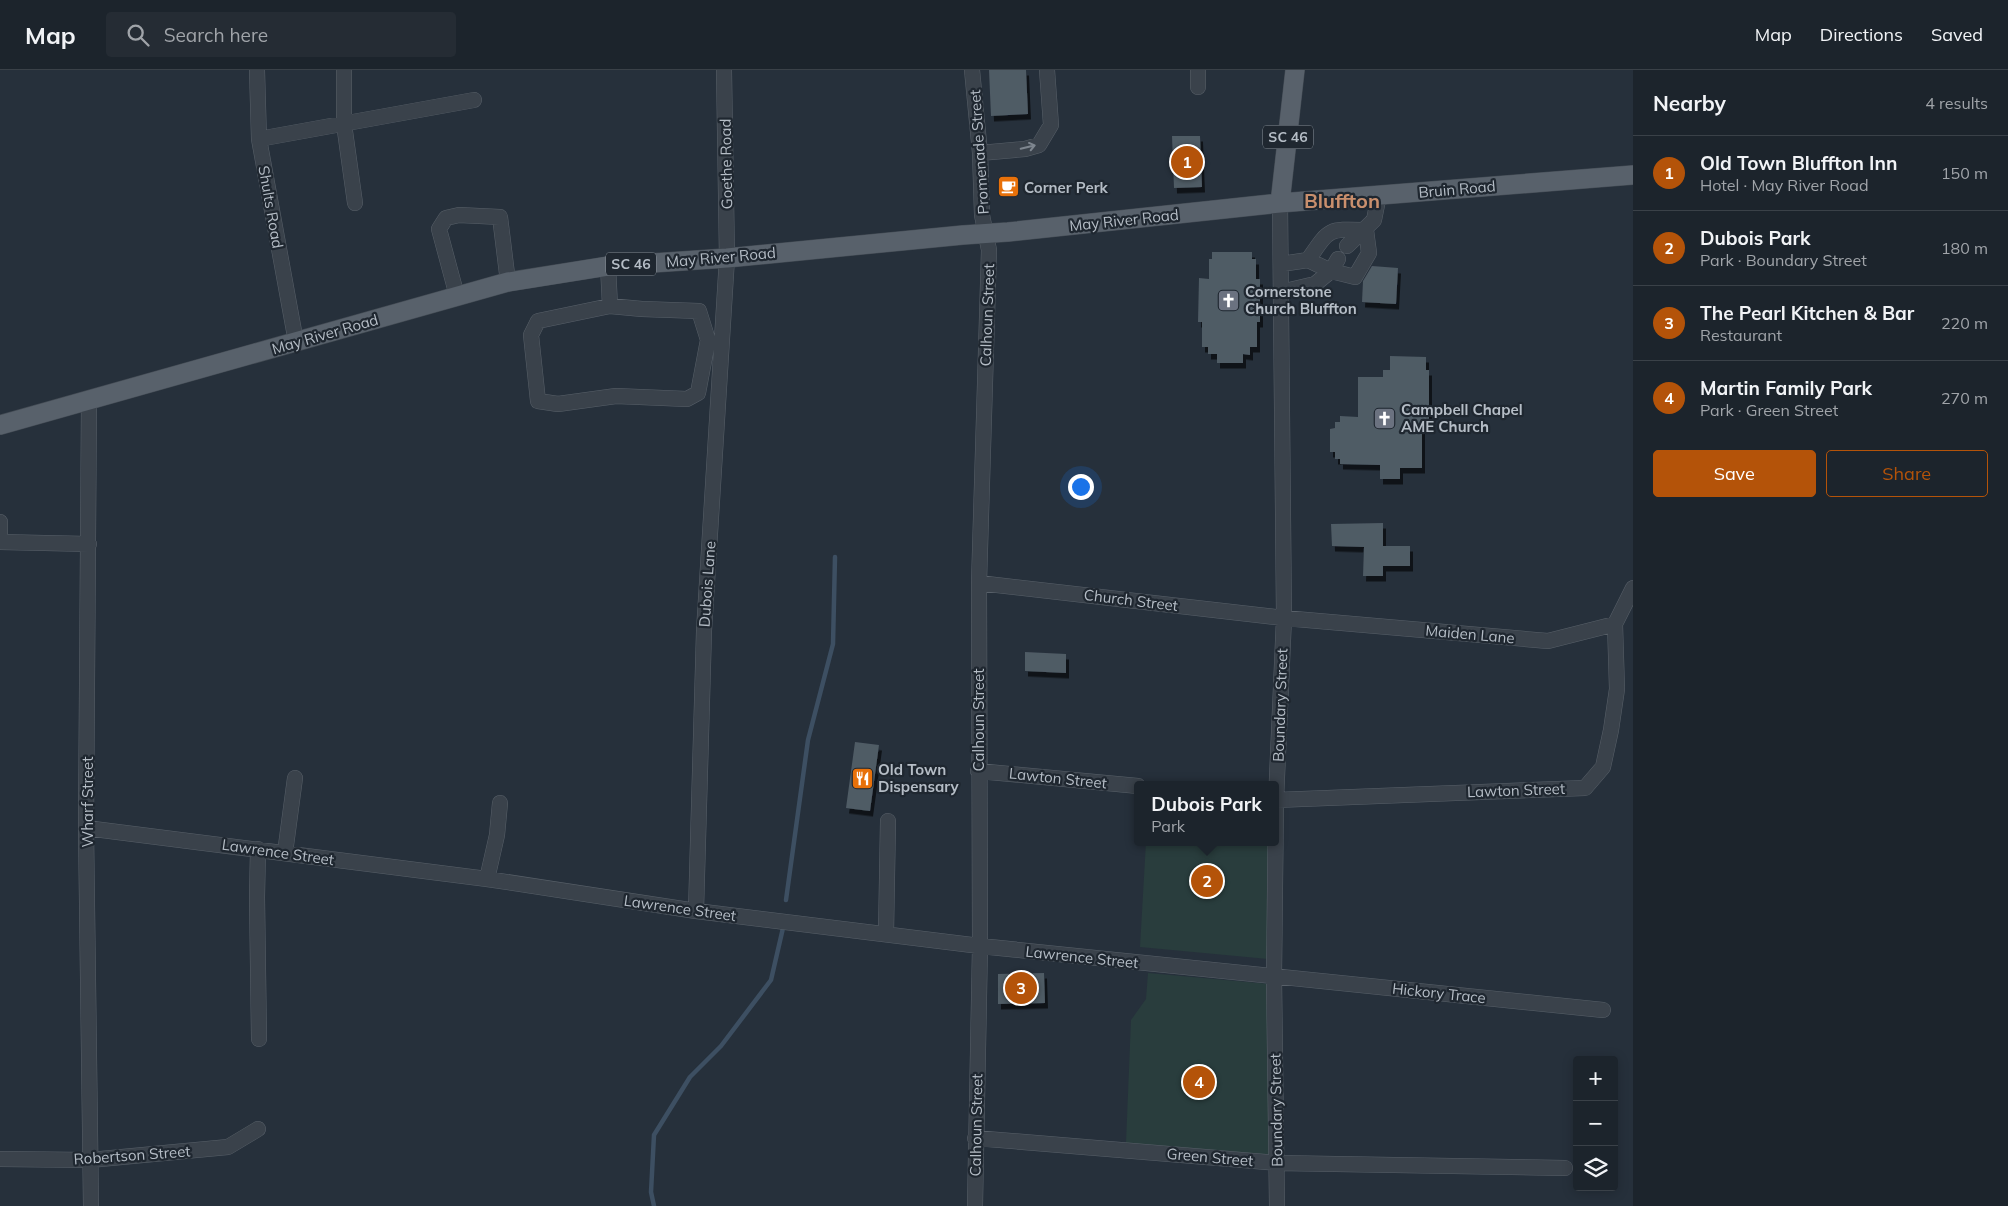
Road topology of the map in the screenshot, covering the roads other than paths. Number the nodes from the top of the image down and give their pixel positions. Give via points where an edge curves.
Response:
1 (257, 70) edge
2 (344, 70) edge
3 (724, 70) edge
4 (972, 70) edge
5 (1047, 70) edge
6 (1198, 70) edge
7 (1295, 70) edge
8 (1198, 87) dead end
9 (474, 100) dead end
10 (344, 124) junction
11 (259, 139) junction
12 (980, 153) junction
13 (1633, 175) edge
14 (1633, 189) edge
15 (1380, 196) junction
16 (355, 203) dead end
17 (1280, 203) junction
18 (1366, 230) junction
19 (987, 233) junction
20 (1347, 246) dead end
21 (728, 258) junction
22 (1308, 260) junction
23 (1281, 264) junction
24 (1335, 265) junction
25 (608, 266) junction
26 (508, 282) junction
27 (1282, 292) junction
28 (457, 296) junction
29 (610, 306) junction
30 (296, 342) junction
31 (89, 399) junction
32 (0, 425) edge
33 (0, 522) edge
34 (89, 544) junction
35 (978, 583) junction
36 (1633, 588) edge
37 (1284, 618) junction
38 (1615, 624) junction
39 (978, 771) junction
40 (295, 778) dead end
41 (1277, 781) edge
42 (1134, 786) edge
43 (1279, 800) edge
44 (500, 803) dead end
45 (888, 821) dead end
46 (86, 828) junction
47 (1275, 846) edge
48 (258, 849) junction
49 (285, 853) junction
50 (487, 879) junction
51 (696, 911) junction
52 (886, 934) junction
53 (980, 946) junction
54 (1274, 977) junction
55 (1603, 1010) dead end
56 (260, 1039) dead end
57 (258, 1129) dead end
58 (975, 1138) junction
59 (0, 1159) edge
60 (90, 1160) junction
61 (1276, 1164) junction
62 (1565, 1168) dead end
63 (91, 1206) edge
64 (975, 1206) edge
65 (1277, 1206) edge

1 - 11 street, Shults Road
2 - 10 street
3 - 21 street, Goethe Road
4 - 12 street, Promenade Street
12 -> 5 street via 1039,145 1051,125
6 - 8 street
7 - 17 main road, SC 46
9 - 10 street
10 - 11 street
10 - 16 street
11 - 30 street, Shults Road
12 - 19 street, Promenade Street via 982,215
13 - 14 street
13 - 15 main road, Bruin Road
15 - 17 main road, Bruin Road
15 - 18 street via 1374,220
17 - 19 main road, May River Road / SC 46
17 - 23 street, Boundary Street
18 - 20 street
18 - 22 street via 1337,229 1328,232
18 - 24 street via 1369,253 1355,278
19 - 21 main road, May River Road / SC 46
19 - 35 street, Calhoun Street
21 - 25 main road, May River Road / SC 46
21 - 51 street, Dubois Lane via 704,631
22 - 23 street
22 - 24 street
23 - 27 street, Boundary Street
24 - 27 street via 1315,284
25 - 26 main road, May River Road / SC 46
25 - 29 street
26 - 28 main road, May River Road / SC 46
26 - 28 street via 500,217 459,214 446,218 440,229
27 - 37 street, Boundary Street
28 - 30 main road, May River Road / SC 46
29 - 29 street via 538,321 531,335 538,401 558,404 616,396 687,399 698,393 708,340 699,311
30 - 31 main road, May River Road / SC 46
31 - 32 main road, May River Road / SC 46
31 - 34 street, Wharf Street
33 - 34 street via 0,542
34 - 46 street, Wharf Street
35 - 37 street, Church Street
35 - 39 street, Calhoun Street
36 - 38 street
37 - 38 street, Maiden Lane via 1548,641
37 - 41 street, Boundary Street
38 - 43 street, Lawton Street via 1617,689 1611,730 1602,767 1586,788
39 - 42 street, Lawton Street
39 - 53 street, Calhoun Street
40 - 49 street
44 - 50 street
45 - 52 street
46 - 48 street, Lawrence Street
46 - 60 street, Wharf Street
47 - 54 street, Boundary Street
48 - 49 street, Lawrence Street
48 - 56 street
49 - 50 street, Lawrence Street
50 - 51 street, Lawrence Street
51 - 52 street, Lawrence Street
52 - 53 street, Lawrence Street
53 - 54 street, Lawrence Street
53 - 58 street, Calhoun Street
54 - 55 street, Hickory Trace
54 - 61 street, Boundary Street
57 - 60 street, Robertson Street via 228,1147
58 - 61 street, Green Street
58 - 64 street, Calhoun Street
59 - 60 street, Robertson Street
60 - 63 street, Wharf Street
61 - 62 street, Green Street
61 - 65 street, Boundary Street

